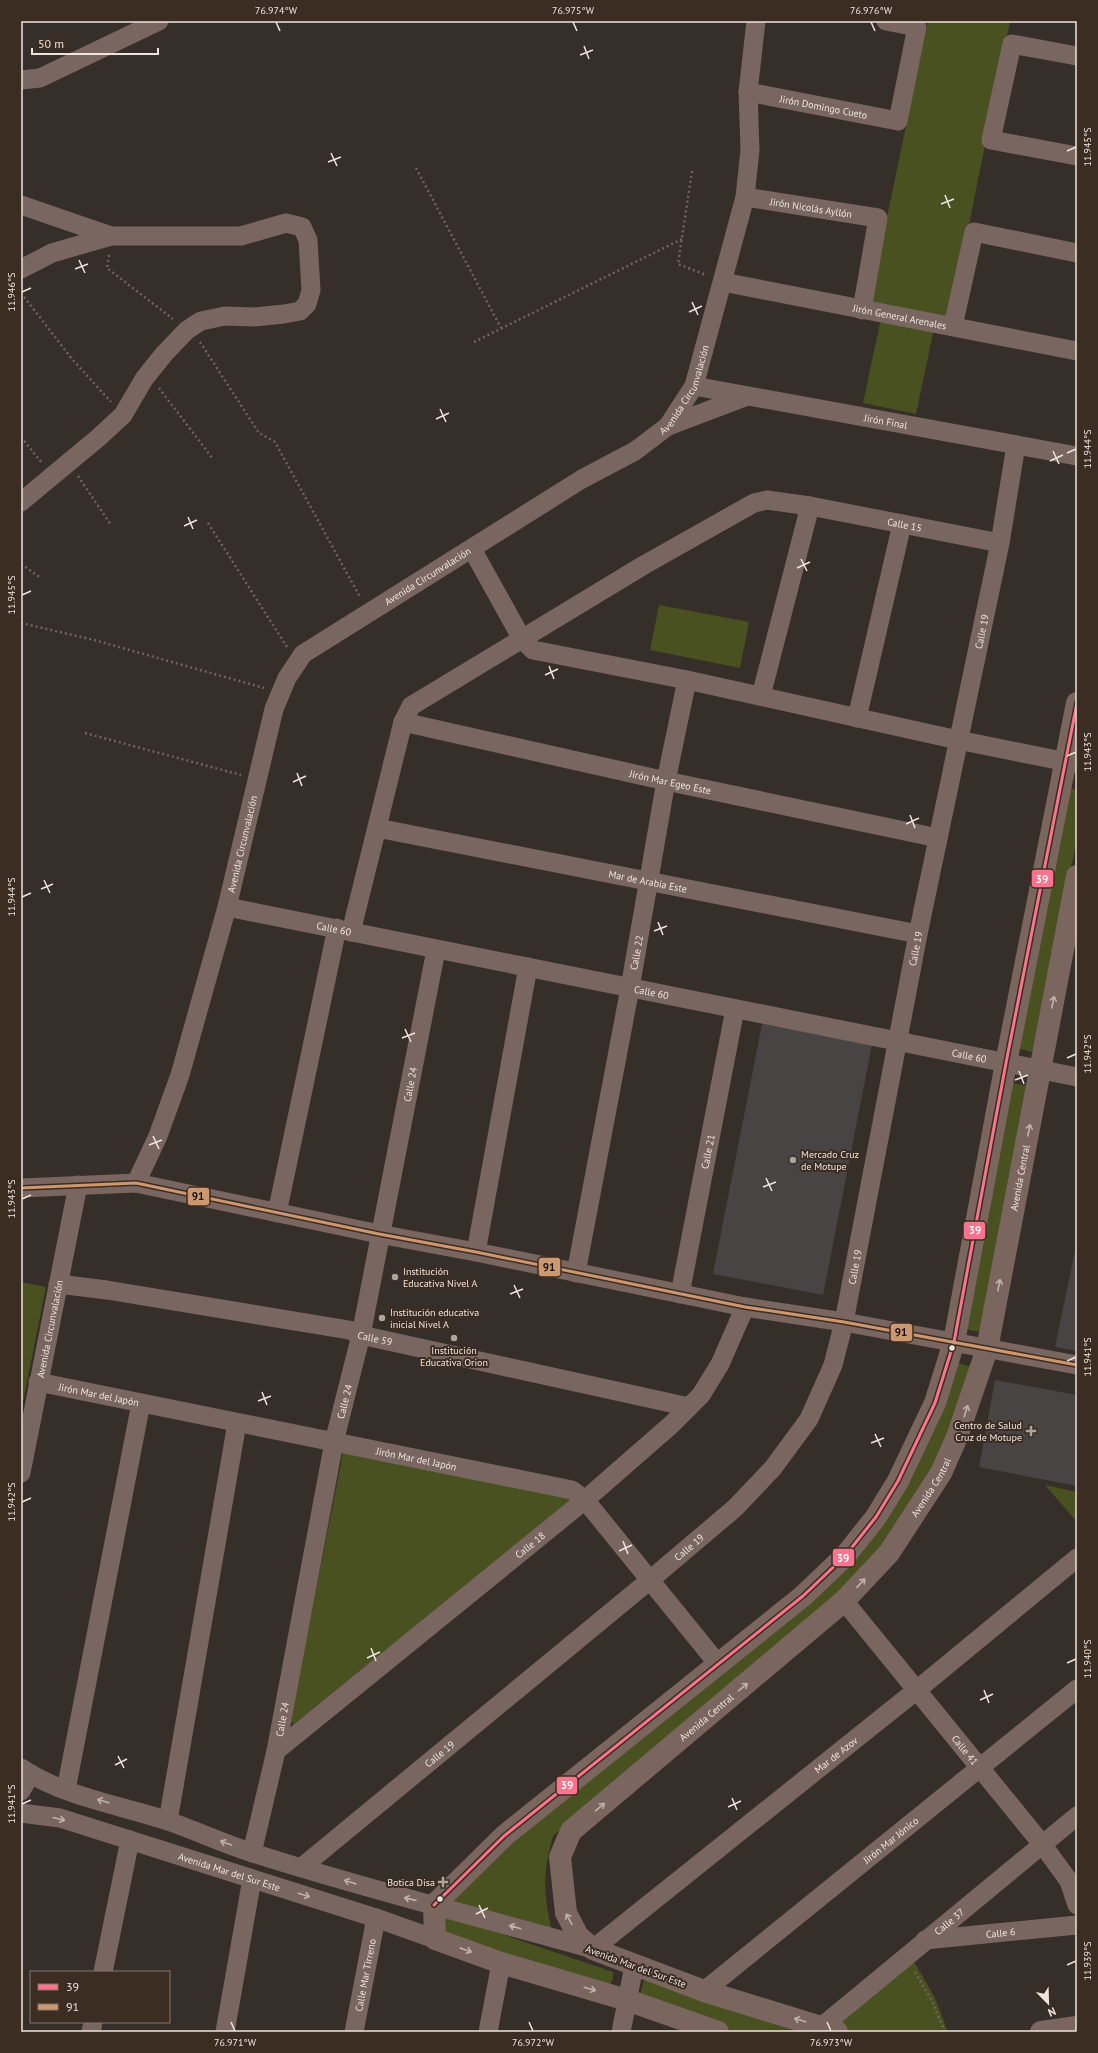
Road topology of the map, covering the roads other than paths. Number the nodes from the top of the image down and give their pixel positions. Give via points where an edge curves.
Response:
1 (159, 21) edge
2 (756, 21) edge
3 (886, 21) edge
4 (1077, 56) edge
5 (21, 80) edge
6 (748, 92) junction
7 (1077, 156) edge
8 (745, 196) junction
9 (21, 205) edge
10 (111, 236) junction
11 (1077, 253) edge
12 (21, 269) edge
13 (723, 282) junction
14 (862, 310) junction
15 (953, 326) junction
16 (1077, 351) edge
17 (694, 386) junction
18 (747, 396) junction
19 (668, 426) junction
20 (1016, 445) junction
21 (1077, 456) edge
22 (21, 502) edge
23 (810, 506) junction
24 (902, 524) junction
25 (1000, 543) junction
26 (472, 549) junction
27 (522, 639) junction
28 (688, 680) junction
29 (761, 696) junction
30 (1077, 703) edge
31 (857, 718) junction
32 (403, 722) junction
33 (958, 740) junction
34 (1072, 762) edge
35 (666, 780) junction
36 (377, 828) junction
37 (938, 838) junction
38 (1077, 876) edge
39 (648, 881) junction
40 (227, 907) junction
41 (344, 930) junction
42 (918, 934) junction
43 (436, 950) junction
44 (528, 967) junction
45 (630, 988) junction
46 (735, 1008) junction
47 (899, 1041) junction
48 (1006, 1063) junction
49 (1040, 1070) junction
50 (1077, 1077) edge
51 (136, 1182) junction
52 (78, 1185) junction
53 (21, 1188) edge
54 (277, 1213) junction
55 (379, 1234) junction
56 (476, 1252) junction
57 (576, 1272) junction
58 (58, 1284) junction
59 (680, 1294) junction
60 (745, 1307) junction
61 (844, 1322) junction
62 (361, 1335) junction
63 (954, 1342) junction
64 (987, 1349) junction
65 (1077, 1365) edge
66 (38, 1382) junction
67 (141, 1403) junction
68 (689, 1408) junction
69 (237, 1423) junction
70 (334, 1442) junction
71 (21, 1473) edge
72 (585, 1500) junction
73 (1077, 1558) edge
74 (650, 1580) junction
75 (844, 1601) junction
76 (718, 1664) junction
77 (1077, 1689) edge
78 (918, 1690) junction
79 (276, 1751) junction
80 (980, 1767) junction
81 (26, 1771) edge
82 (66, 1790) junction
83 (21, 1791) edge
84 (21, 1813) edge
85 (1077, 1816) edge
86 (168, 1821) junction
87 (130, 1840) junction
88 (1042, 1844) junction
89 (252, 1853) junction
90 (302, 1867) junction
91 (252, 1879) junction
92 (434, 1905) junction
93 (1077, 1905) edge
94 (376, 1918) junction
95 (1077, 1925) edge
96 (435, 1939) junction
97 (925, 1940) junction
98 (593, 1949) junction
99 (501, 1962) junction
100 (634, 1966) junction
101 (103, 1971) edge
102 (704, 1991) junction
103 (627, 2000) junction
104 (1077, 2027) edge
105 (829, 2029) edge
106 (225, 2032) edge
107 (354, 2032) edge
108 (488, 2032) edge
109 (621, 2032) edge
110 (718, 2032) edge
111 (1041, 2032) edge

1 - 5 street via 40,78
2 - 6 street, Avenida Circunvalación
3 - 6 street, Jirón Domingo Cueto via 917,27 898,121
4 - 7 street via 1012,44 991,140
6 - 8 street, Avenida Circunvalación via 750,150
8 - 13 street, Avenida Circunvalación
8 - 14 street, Jirón Nicolás Ayllón via 878,218
9 - 10 street
10 - 12 street via 52,254
10 - 22 street via 241,236 286,223 302,227 308,240 312,290 307,304 300,311 254,317 225,316 201,321 187,330 144,379 122,415
11 - 15 street via 974,232
13 - 14 street, Jirón General Arenales
13 - 17 street, Avenida Circunvalación
14 - 15 street, Jirón General Arenales
15 - 16 street, Jirón General Arenales
17 - 18 street, Jirón Final
17 - 19 street, Avenida Circunvalación
18 - 19 street
18 - 20 street, Jirón Final
19 - 26 street, Avenida Circunvalación via 635,451 582,478
20 - 21 street, Jirón Final
20 - 25 street, Calle 19
23 - 24 street, Calle 15
23 - 27 street, Calle 15 via 767,500 754,503
23 - 29 street
24 - 25 street, Calle 15
24 - 31 street
25 - 33 street, Calle 19
26 - 27 street
26 - 40 street, Avenida Circunvalación via 303,654 287,678 274,709
27 - 28 street via 533,650
27 - 32 street, Calle 15 via 411,706
28 - 29 street
28 - 35 street, Calle 22
29 - 31 street
30 - 34 main road
31 - 33 street
32 - 35 street, Jirón Mar Egeo Este
32 - 36 street, Calle 15
33 - 34 street
33 - 37 street, Calle 19
34 - 48 main road
35 - 37 street, Jirón Mar Egeo Este
35 - 39 street, Calle 22
36 - 39 street, Mar de Arabia Este
36 - 41 street, Calle 15
37 - 42 street, Calle 19
49 -> 38 main road, Avenida Central
39 - 42 street, Mar de Arabia Este
39 - 45 street, Calle 22
40 - 41 street, Calle 60
40 - 51 street, Avenida Circunvalación via 180,1076 158,1136
41 - 43 street, Calle 60
41 - 54 street, Calle 15
42 - 47 street, Calle 19
43 - 44 street, Calle 60
43 - 55 street, Calle 24
44 - 45 street, Calle 60
44 - 56 street
45 - 46 street, Calle 60
45 - 57 street, Calle 22
46 - 47 street, Calle 60
46 - 59 street, Calle 21
47 - 48 street, Calle 60
47 - 61 street, Calle 19
48 - 49 street, Calle 60
48 - 63 main road
49 - 50 street, Calle 60
64 -> 49 main road, Avenida Central
51 - 52 street
51 - 54 street
52 - 53 street
52 - 58 street, Avenida Circunvalación
54 - 55 street
55 - 56 street
55 - 62 street, Calle 24
56 - 57 street
57 - 59 street
58 - 62 street, Calle 59 via 349,1330
58 - 66 street, Avenida Circunvalación
59 - 60 street
60 - 61 street
60 - 68 street, Calle 18 via 720,1364 701,1395
61 - 63 street
61 - 74 street, Calle 19 via 833,1365 809,1420 773,1468 735,1508
62 - 68 street, Calle 59
62 - 70 street, Calle 24
63 - 64 street
63 - 76 main road via 935,1403 898,1481 876,1517 845,1556 803,1596
64 - 65 street
75 -> 64 main road, Avenida Central via 889,1553 941,1473 958,1438
66 - 67 street, Jirón Mar del Japón
66 - 71 street, Avenida Circunvalación
67 - 69 street, Jirón Mar del Japón
67 - 82 street
68 - 72 street, Calle 18
69 - 70 street, Jirón Mar del Japón
69 - 86 street
70 - 72 street, Jirón Mar del Japón via 572,1490
70 - 79 street, Calle 24
72 - 74 street, Jirón Mar del Japón
72 - 79 street, Calle 18
73 - 78 street, Mar de Azov
74 - 76 street, Jirón Mar del Japón
74 - 90 street, Calle 19
75 - 78 street, Calle 41
98 -> 75 main road, Avenida Central via 578,1936 566,1913 560,1857 571,1831
76 - 92 main road via 504,1836
77 - 80 street, Jirón Mar Jónico
78 - 80 street, Calle 41
78 - 98 street, Mar de Azov
79 - 89 street, Calle 24
80 - 88 street, Calle 41
80 - 102 street, Jirón Mar Jónico
81 - 82 street, Avenida Mar del Sur Este
81 - 83 street
86 -> 82 street, Avenida Mar del Sur Este
84 -> 87 street, Avenida Mar del Sur Este via 60,1818
85 - 88 street, Calle 37
89 -> 86 street, Avenida Mar del Sur Este
87 - 91 street, Avenida Mar del Sur Este
87 - 101 street
88 - 93 street, Calle 41 via 1069,1881
88 - 97 street, Calle 37
89 - 90 street, Avenida Mar del Sur Este
92 -> 90 street, Avenida Mar del Sur Este via 387,1894
91 -> 94 street, Avenida Mar del Sur Este
91 - 106 street
92 - 96 main road
98 -> 92 street, Avenida Mar del Sur Este
94 - 96 street, Avenida Mar del Sur Este
94 - 107 street, Calle Mar Tirreno
95 - 97 street, Calle 6
96 -> 99 main road, Avenida Mar del Sur Este
97 - 105 street, Calle 37
98 - 100 main road, Avenida Mar del Sur Este
99 -> 103 main road, Avenida Mar del Sur Este
99 - 108 street
100 - 102 main road, Avenida Mar del Sur Este
100 - 103 street
105 -> 102 main road, Avenida Mar del Sur Este
103 - 109 street
103 - 110 main road, Avenida Mar del Sur Este
104 - 111 main road

